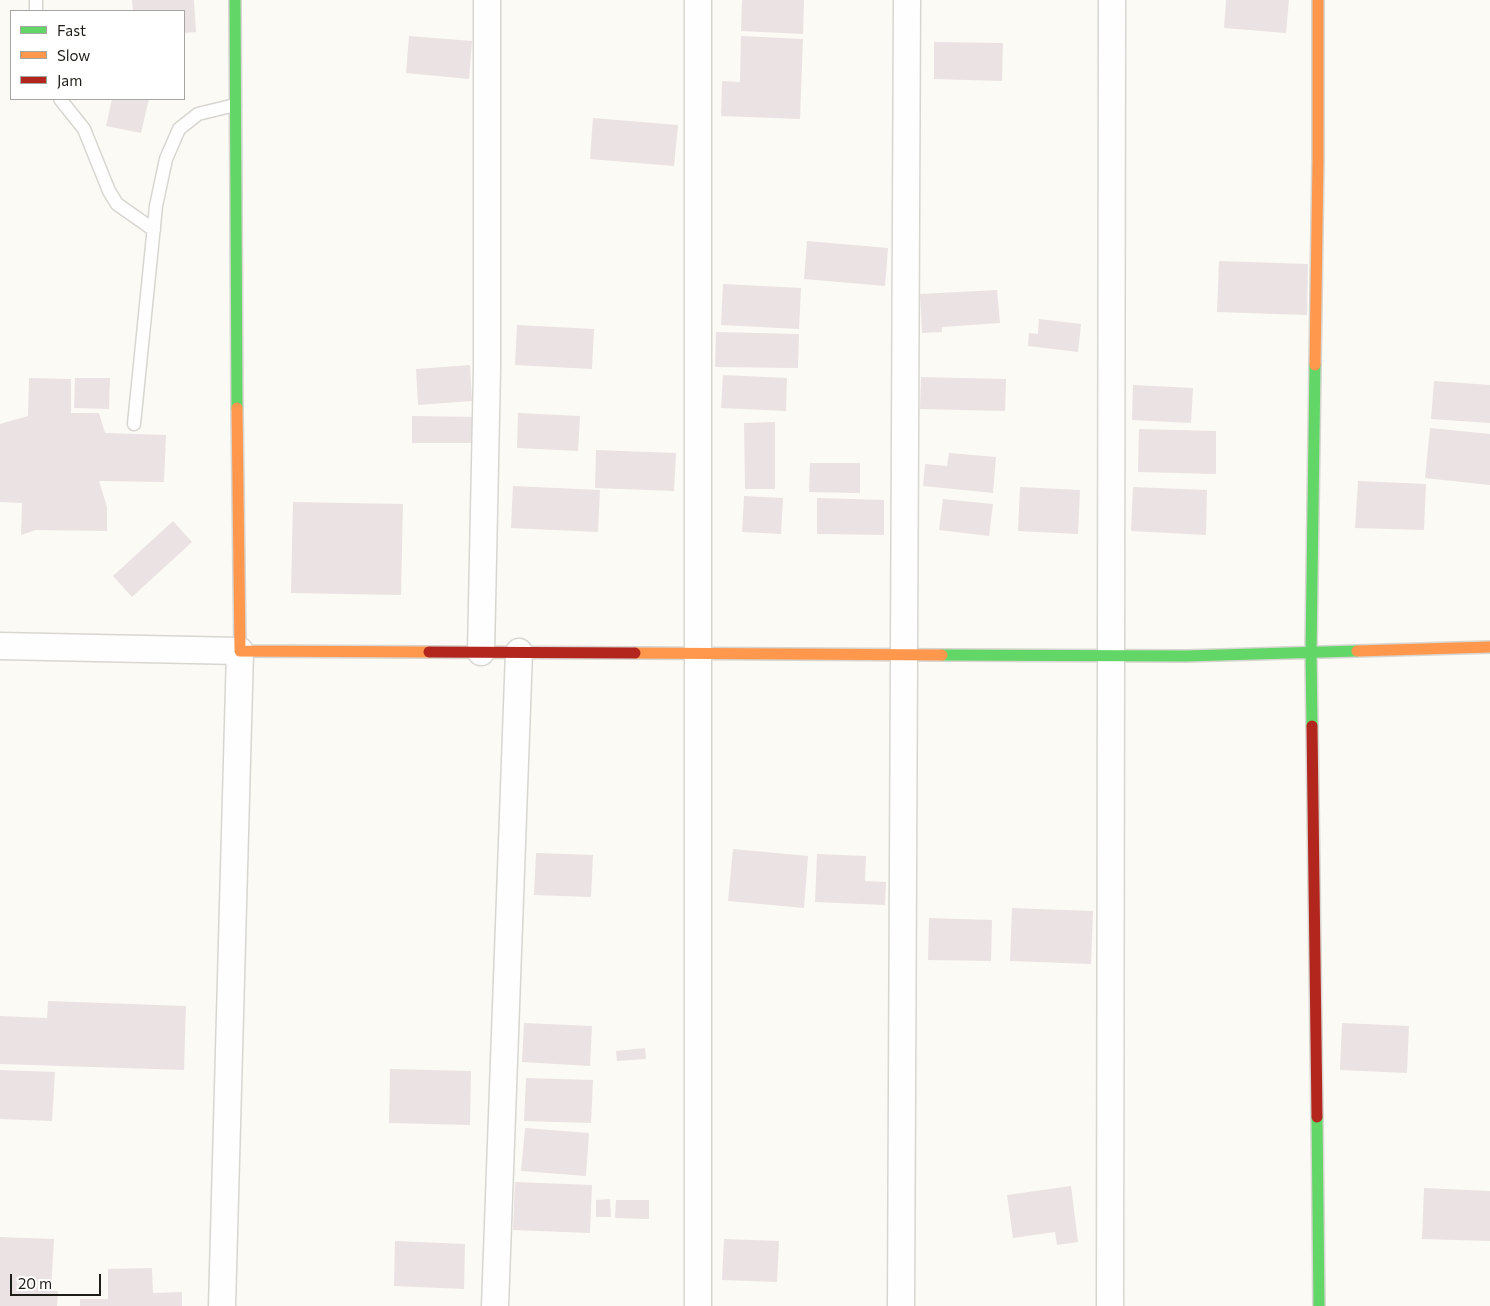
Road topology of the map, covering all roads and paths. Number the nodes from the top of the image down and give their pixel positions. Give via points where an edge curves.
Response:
1 (235, 0) edge
2 (487, 0) edge
3 (698, 0) edge
4 (907, 0) edge
5 (1112, 0) edge
6 (1318, 0) edge
7 (61, 100) edge
8 (235, 105) junction
9 (154, 230) junction
10 (134, 424) dead end
11 (0, 646) edge
12 (1490, 647) edge
13 (240, 651) junction
14 (481, 652) junction
15 (519, 652) junction
16 (1311, 652) junction
17 (698, 653) junction
18 (903, 654) junction
19 (1111, 655) junction
20 (222, 1306) edge
21 (495, 1306) edge
22 (698, 1306) edge
23 (901, 1306) edge
24 (1110, 1306) edge
25 (1319, 1306) edge

1 - 8 street
2 - 14 street via 487,368
3 - 17 street
4 - 18 street
5 - 19 street
6 - 16 street
7 - 9 lane via 84,129 117,204
8 - 9 lane via 198,114 180,129 166,159
8 - 13 street
9 - 10 lane
11 - 13 street
12 - 16 street
13 - 14 street
13 - 20 street
14 - 15 street
15 - 17 street
15 - 21 street
16 - 19 street
16 - 25 street
17 - 18 street
17 - 22 street
18 - 19 street
18 - 23 street
19 - 24 street

